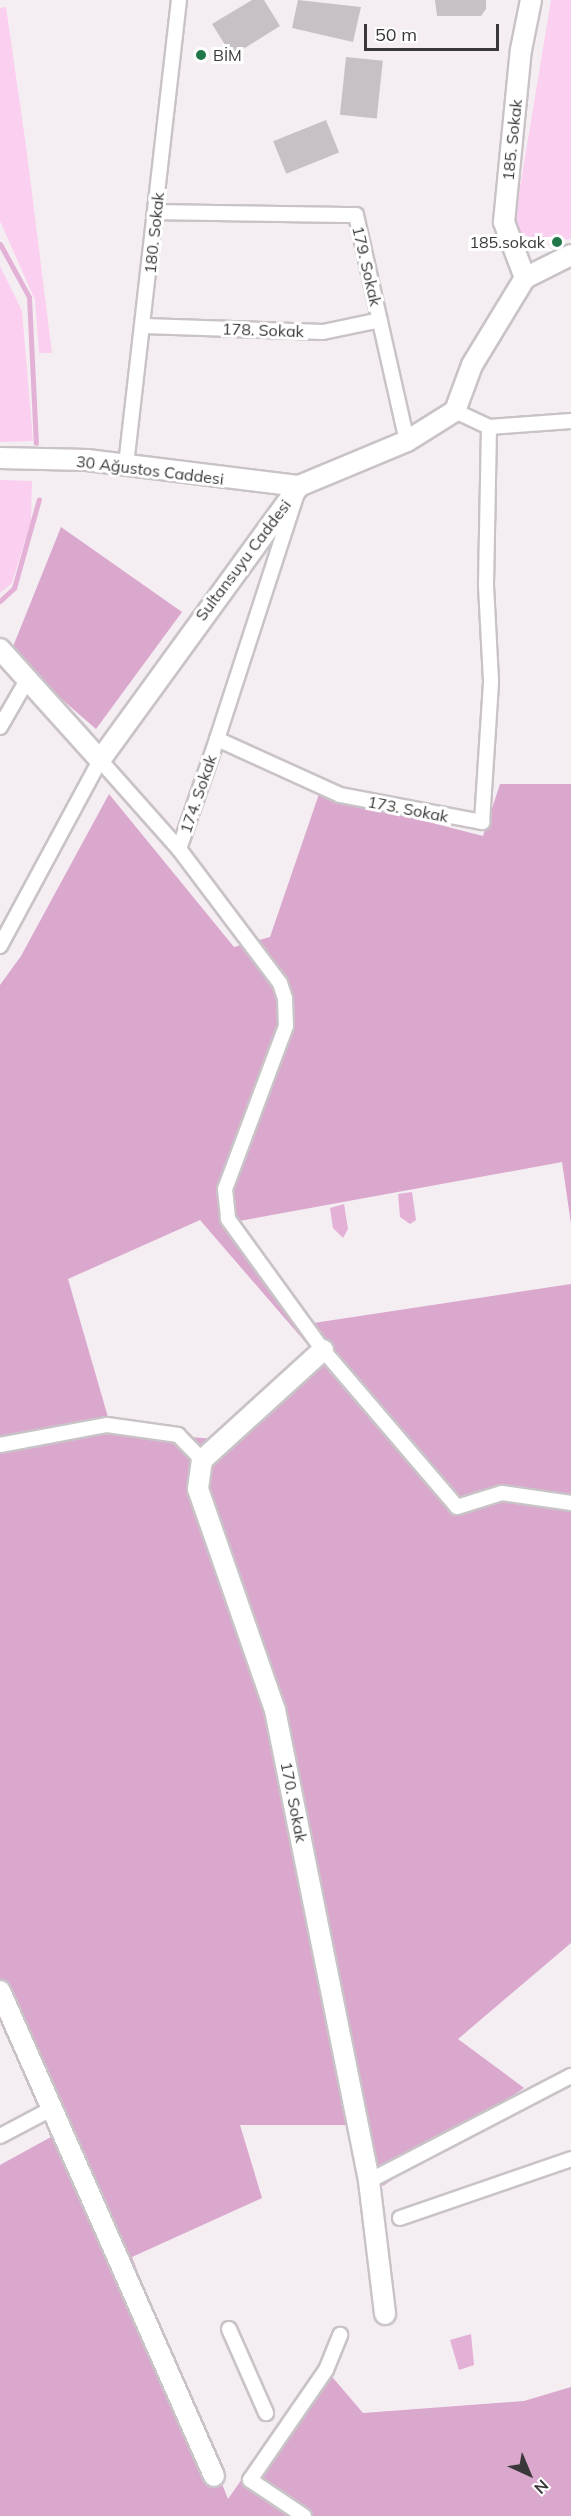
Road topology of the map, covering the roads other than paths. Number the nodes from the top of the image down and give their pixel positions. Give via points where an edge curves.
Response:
1 (179, 0) edge
2 (531, 0) edge
3 (157, 212) junction
4 (571, 255) edge
5 (525, 278) junction
6 (380, 320) junction
7 (144, 326) junction
8 (455, 411) junction
9 (571, 421) edge
10 (489, 428) junction
11 (407, 441) junction
12 (0, 458) edge
13 (126, 465) junction
14 (299, 486) junction
15 (0, 649) edge
16 (27, 680) junction
17 (0, 728) edge
18 (217, 739) junction
19 (100, 760) junction
20 (179, 849) junction
21 (0, 946) edge
22 (323, 1350) junction
23 (0, 1444) edge
24 (202, 1460) junction
25 (571, 1503) edge
26 (0, 1991) edge
27 (571, 2076) edge
28 (53, 2108) junction
29 (0, 2136) edge
30 (571, 2159) edge
31 (369, 2181) junction
32 (400, 2218) dead end
33 (385, 2314) dead end
34 (230, 2329) dead end
35 (340, 2335) dead end
36 (266, 2413) dead end
37 (214, 2476) dead end
38 (304, 2516) edge

1 - 3 street, 180. Sokak
2 - 5 street, 185. Sokak via 521,50 504,222
3 - 6 street, 179. Sokak via 356,215
3 - 7 street, 180. Sokak
4 - 5 street
5 - 8 street via 472,365
6 - 7 street, 178. Sokak via 323,332
6 - 11 street, 179. Sokak
7 - 13 street, 180. Sokak
8 - 10 street
8 - 11 street, Sultansuyu Caddesi
9 - 10 street
10 - 18 street, 173. Sokak via 486,584 491,681 482,822 340,795
11 - 14 street, Sultansuyu Caddesi
12 - 13 street, 30 Ağustos Caddesi
13 - 14 street, 30 Ağustos Caddesi
14 - 18 street
14 - 19 street, Sultansuyu Caddesi via 182,641
15 - 16 street
16 - 17 street
16 - 19 street
18 - 20 street, 174. Sokak
19 - 20 street
19 - 21 street
20 - 22 street via 280,983 285,998 286,1026 225,1189 228,1219
22 - 24 street
22 - 25 street via 457,1508 502,1493
23 - 24 street via 107,1425 178,1435
24 - 31 street, 170. Sokak via 198,1489 276,1710
26 - 28 street
27 - 31 street
28 - 29 street
28 - 37 street via 142,2320
30 - 32 street
31 - 33 street, 170. Sokak
34 - 36 street
35 - 38 street via 326,2370 250,2480

